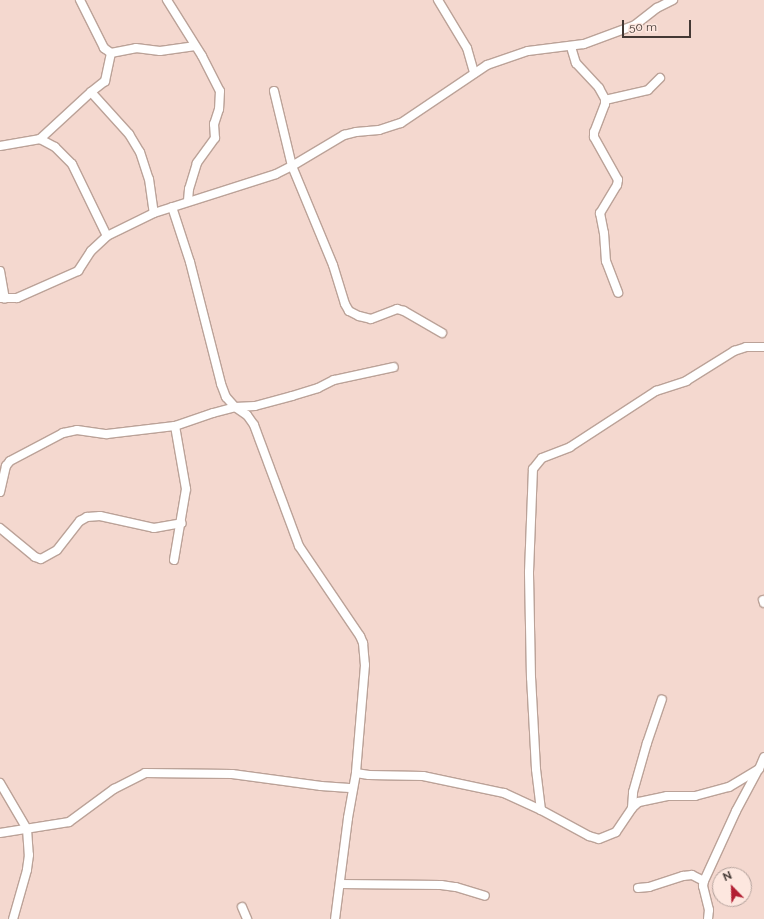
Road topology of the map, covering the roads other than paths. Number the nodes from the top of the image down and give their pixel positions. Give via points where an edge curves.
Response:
1 (80, 0) edge
2 (167, 0) edge
3 (438, 0) edge
4 (673, 0) edge
5 (194, 46) junction
6 (571, 47) junction
7 (111, 53) junction
8 (474, 73) junction
9 (660, 78) dead end
10 (274, 91) dead end
11 (91, 92) junction
12 (605, 100) junction
13 (40, 138) junction
14 (0, 146) edge
15 (292, 166) junction
16 (188, 202) junction
17 (172, 207) junction
18 (154, 213) junction
19 (107, 236) junction
20 (0, 270) edge
21 (618, 293) dead end
22 (3, 299) edge
23 (442, 333) dead end
24 (764, 347) edge
25 (394, 367) dead end
26 (235, 407) junction
27 (175, 426) junction
28 (0, 492) edge
29 (182, 523) junction
30 (0, 528) edge
31 (174, 560) dead end
32 (662, 699) dead end
33 (764, 757) edge
34 (759, 769) junction
35 (356, 773) junction
36 (0, 783) edge
37 (353, 788) junction
38 (632, 808) junction
39 (541, 810) junction
40 (27, 829) junction
41 (0, 833) edge
42 (704, 881) junction
43 (340, 884) junction
44 (638, 888) dead end
45 (485, 896) dead end
46 (242, 907) dead end
47 (13, 919) edge
48 (247, 919) edge
49 (335, 919) edge
50 (708, 919) edge

1 - 7 street via 104,48
2 - 5 street
3 - 8 street via 467,48
4 - 6 street via 657,8 635,25
5 - 7 street via 160,51 136,48
5 - 16 street via 220,91 214,138 197,163
6 - 8 street via 528,51 488,65
6 - 12 street via 576,64 604,94
7 - 11 street via 105,81
8 - 15 street via 401,123 379,130 344,135
9 - 12 street via 648,90
10 - 15 street
11 - 13 street
11 - 18 street via 129,134 140,152 149,179
12 - 21 street via 594,137 618,180 600,213 606,261
13 - 14 street
13 - 19 street via 55,147 72,164
15 - 16 street via 254,182
15 - 23 street via 349,311 371,319 397,309
16 - 17 street
17 - 18 street
17 - 26 street via 190,262 221,384 226,397
18 - 19 street
19 - 22 street via 96,245 78,271 16,298
20 - 22 street
24 - 39 street via 746,347 734,351 686,381 656,391 570,447 542,458 532,469 529,572 531,678
25 - 26 street via 334,380 318,388 255,406
26 - 27 street
26 - 35 street via 247,415 254,425 301,550 364,643 365,665
27 - 28 street via 107,434 77,430 63,433 10,461 6,466
27 - 29 street via 186,489
29 - 30 street via 154,528 100,516 87,517 80,521 57,550 41,559 35,557
29 - 31 street
32 - 38 street via 633,792
33 - 34 street
34 - 38 street via 722,789 694,796 668,796 639,802
34 - 42 street via 736,811
35 - 37 street
35 - 39 street via 424,776 445,780 504,793
36 - 40 street
37 - 40 street via 232,774 145,773 114,789 69,822
37 - 43 street
38 - 39 street via 616,832 599,839
40 - 41 street
40 - 47 street via 27,870
42 - 44 street via 692,875
42 - 50 street
43 - 45 street via 441,885
43 - 49 street
46 - 48 street

